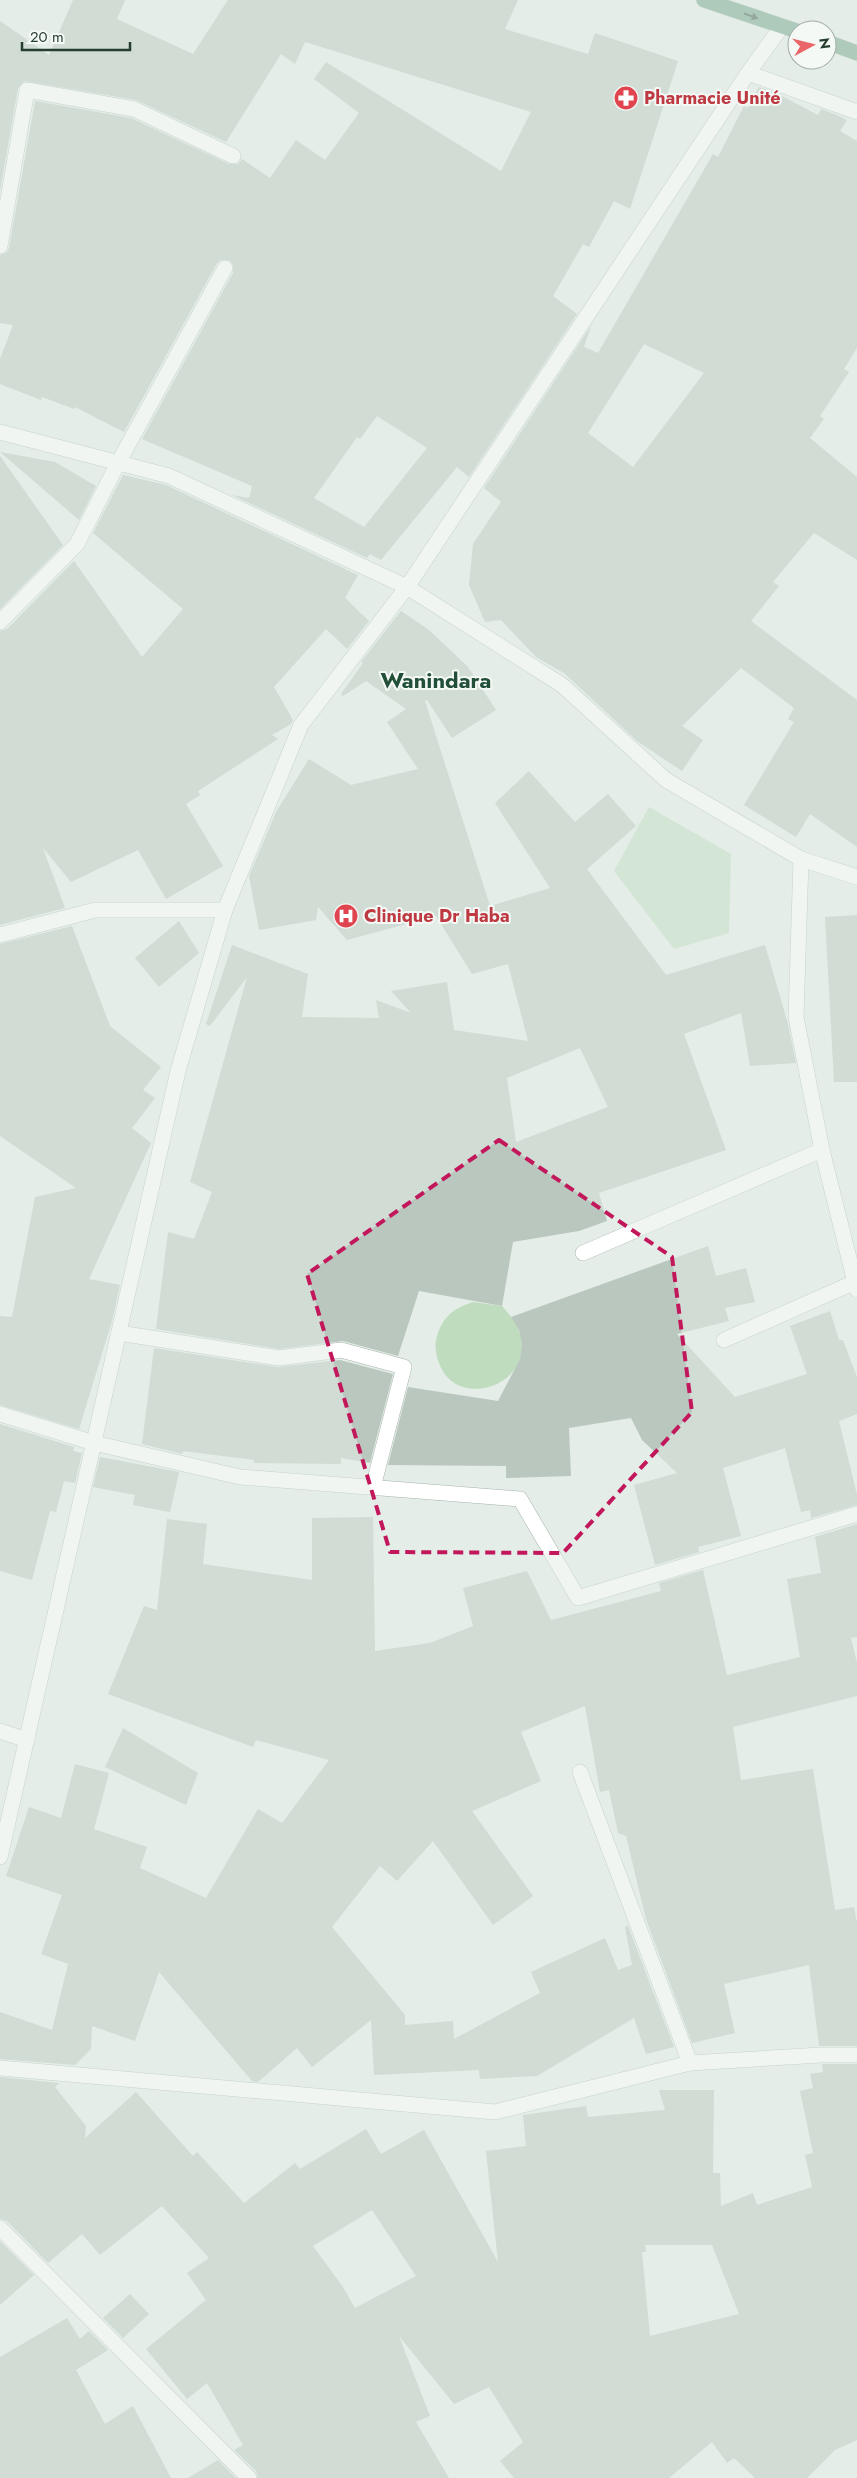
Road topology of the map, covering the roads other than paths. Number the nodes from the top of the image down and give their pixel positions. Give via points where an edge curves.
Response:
1 (704, 0) edge
2 (782, 26) junction
3 (787, 28) edge
4 (837, 46) edge
5 (857, 53) edge
6 (748, 73) junction
7 (857, 112) edge
8 (233, 156) dead end
9 (0, 246) edge
10 (225, 268) dead end
11 (0, 432) edge
12 (118, 462) junction
13 (407, 587) junction
14 (0, 622) edge
15 (801, 859) junction
16 (857, 877) edge
17 (225, 910) junction
18 (0, 935) edge
19 (822, 1150) junction
20 (582, 1253) dead end
21 (856, 1286) edge
22 (119, 1333) junction
23 (724, 1340) dead end
24 (0, 1414) edge
25 (94, 1443) junction
26 (373, 1487) junction
27 (857, 1514) edge
28 (0, 1731) edge
29 (27, 1740) junction
30 (580, 1772) dead end
31 (0, 1857) edge
32 (857, 2055) edge
33 (690, 2064) junction
34 (0, 2068) edge
35 (0, 2228) edge
36 (249, 2478) edge

1 -> 2 main road
2 - 3 main road
2 - 6 street
4 - 5 main road
6 - 7 street
6 - 13 street
8 - 9 street via 134,109 27,90
10 - 12 street
11 - 12 street
12 - 13 street via 169,476
12 - 14 street via 77,544
13 - 15 street via 562,685 666,780
13 - 17 street via 301,725
15 - 16 street
15 - 19 street via 796,1017
17 - 18 street via 95,910
17 - 22 street via 178,1070
19 - 20 street
19 - 21 street
21 - 23 street
22 - 25 street
22 - 26 street via 279,1358 341,1350 404,1367
24 - 25 street
25 - 26 street via 240,1477
25 - 29 street
26 - 27 street via 520,1498 578,1598
28 - 29 street
29 - 31 street
30 - 33 street
32 - 33 street
33 - 34 street via 495,2112
35 - 36 street

